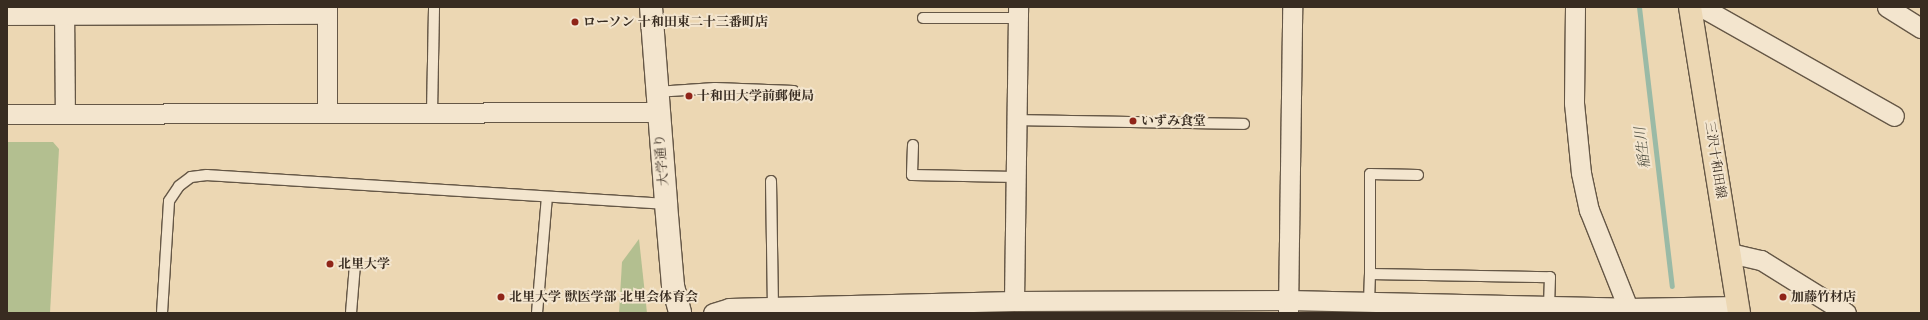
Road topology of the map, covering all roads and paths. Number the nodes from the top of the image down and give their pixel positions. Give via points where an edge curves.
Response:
1 (434, 7) edge
2 (651, 7) edge
3 (1292, 7) edge
4 (1575, 7) edge
5 (1887, 7) edge
6 (1690, 9) edge
7 (64, 11) edge
8 (327, 11) edge
9 (1018, 12) edge
10 (7, 15) edge
11 (924, 18) dead end
12 (1921, 28) edge
13 (794, 91) dead end
14 (657, 102) junction
15 (328, 113) junction
16 (432, 113) junction
17 (7, 114) edge
18 (65, 114) junction
19 (1894, 116) dead end
20 (1017, 120) junction
21 (1244, 124) dead end
22 (913, 145) dead end
23 (1418, 174) dead end
24 (1016, 178) junction
25 (772, 181) dead end
26 (547, 197) junction
27 (666, 204) junction
28 (1730, 253) junction
29 (355, 264) dead end
30 (1370, 274) junction
31 (1014, 301) junction
32 (1369, 302) junction
33 (1549, 306) junction
34 (773, 307) junction
35 (1288, 307) edge
36 (1628, 308) junction
37 (1738, 309) edge
38 (162, 313) edge
39 (351, 313) edge
40 (537, 313) edge
41 (680, 313) edge
42 (713, 313) edge
43 (1846, 313) edge

1 - 16 lane
2 - 14 street, 大学通り
3 - 35 street
4 - 36 street via 1574,103 1582,172 1589,210
5 - 12 street
6 - 19 street via 1705,9
6 - 28 main road, 三沢十和田線
7 - 8 street
7 - 10 street
7 - 18 street
8 - 15 street
9 - 11 lane
9 - 20 street
13 - 14 lane via 715,88
14 - 16 street
14 - 27 street, 大学通り
15 - 16 street
15 - 18 street
17 - 18 street
20 - 21 lane
20 - 24 street
22 - 24 lane via 912,174
23 - 30 lane via 1370,174
24 - 31 street
25 - 34 lane
26 - 27 lane
26 - 38 lane via 207,175 190,177 179,186 169,201
26 - 40 lane
27 - 41 street, 大学通り via 674,286
28 - 37 main road, 三沢十和田線
28 - 43 street via 1761,260
29 - 39 lane
30 - 32 lane
30 - 33 lane via 1550,277
31 - 34 street
31 - 35 street
32 - 33 street
32 - 35 street
33 - 36 street
34 - 42 street via 729,308
36 - 37 street

